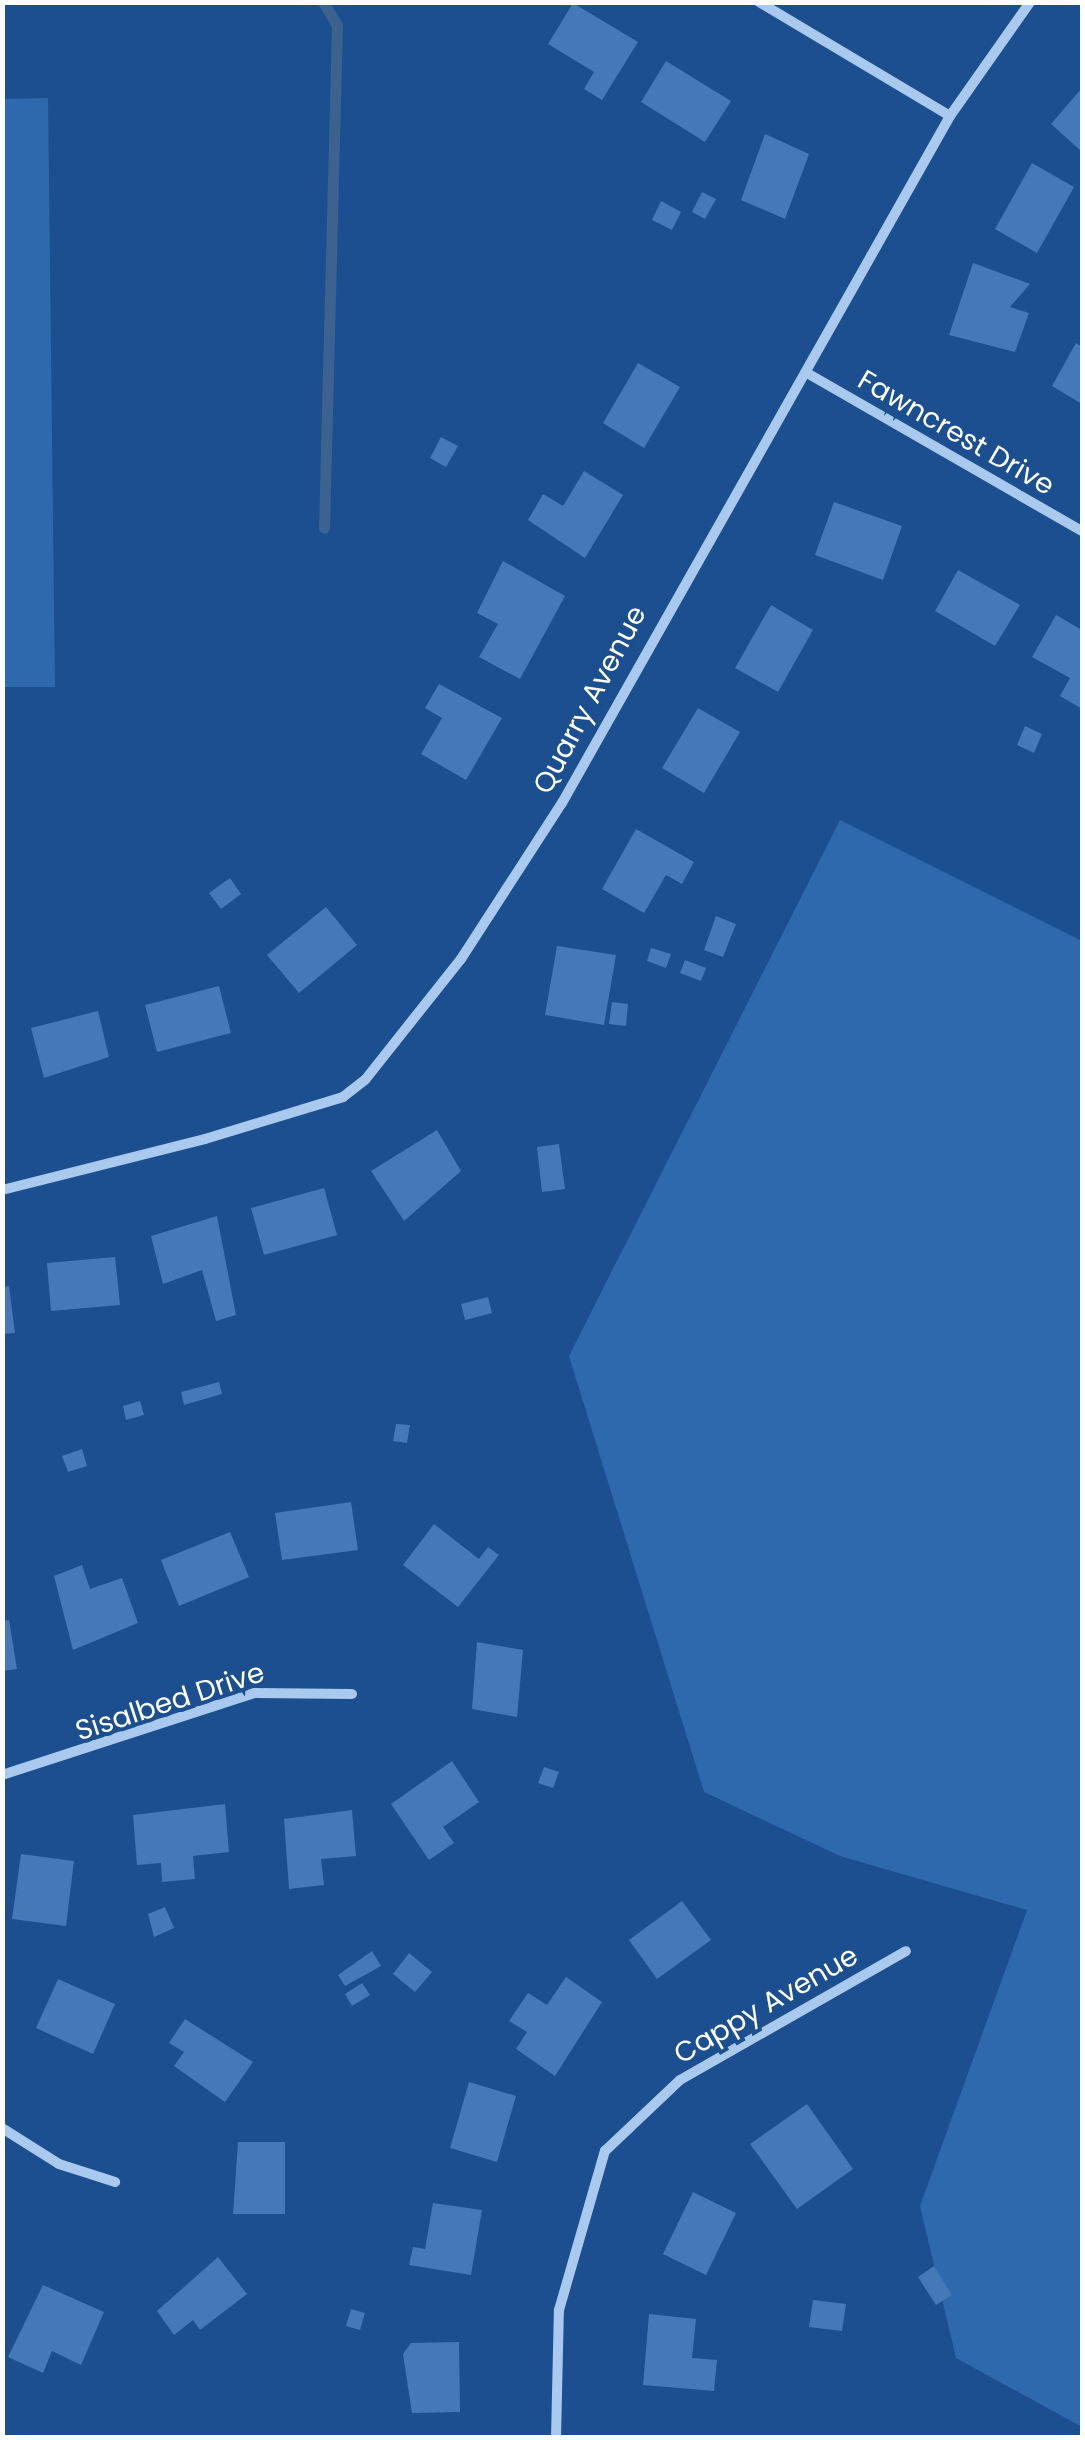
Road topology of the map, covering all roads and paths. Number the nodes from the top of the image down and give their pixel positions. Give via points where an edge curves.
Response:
1 (759, 2) edge
2 (1030, 2) edge
3 (950, 116) junction
4 (807, 373) junction
5 (1082, 531) edge
6 (2, 1190) edge
7 (352, 1694) dead end
8 (2, 1775) edge
9 (906, 1951) dead end
10 (2, 2128) edge
11 (115, 2182) dead end
12 (556, 2438) edge

1 - 3 street
2 - 3 street, Quarry Avenue
3 - 4 street, Quarry Avenue
4 - 5 street, Fawncrest Drive
4 - 6 street, Quarry Avenue via 699,547 562,803 461,958 365,1080 293,1112
7 - 8 street, Sisalbed Drive via 255,1693
9 - 12 street, Cappy Avenue via 680,2080 605,2151 559,2310
10 - 11 street via 58,2164

